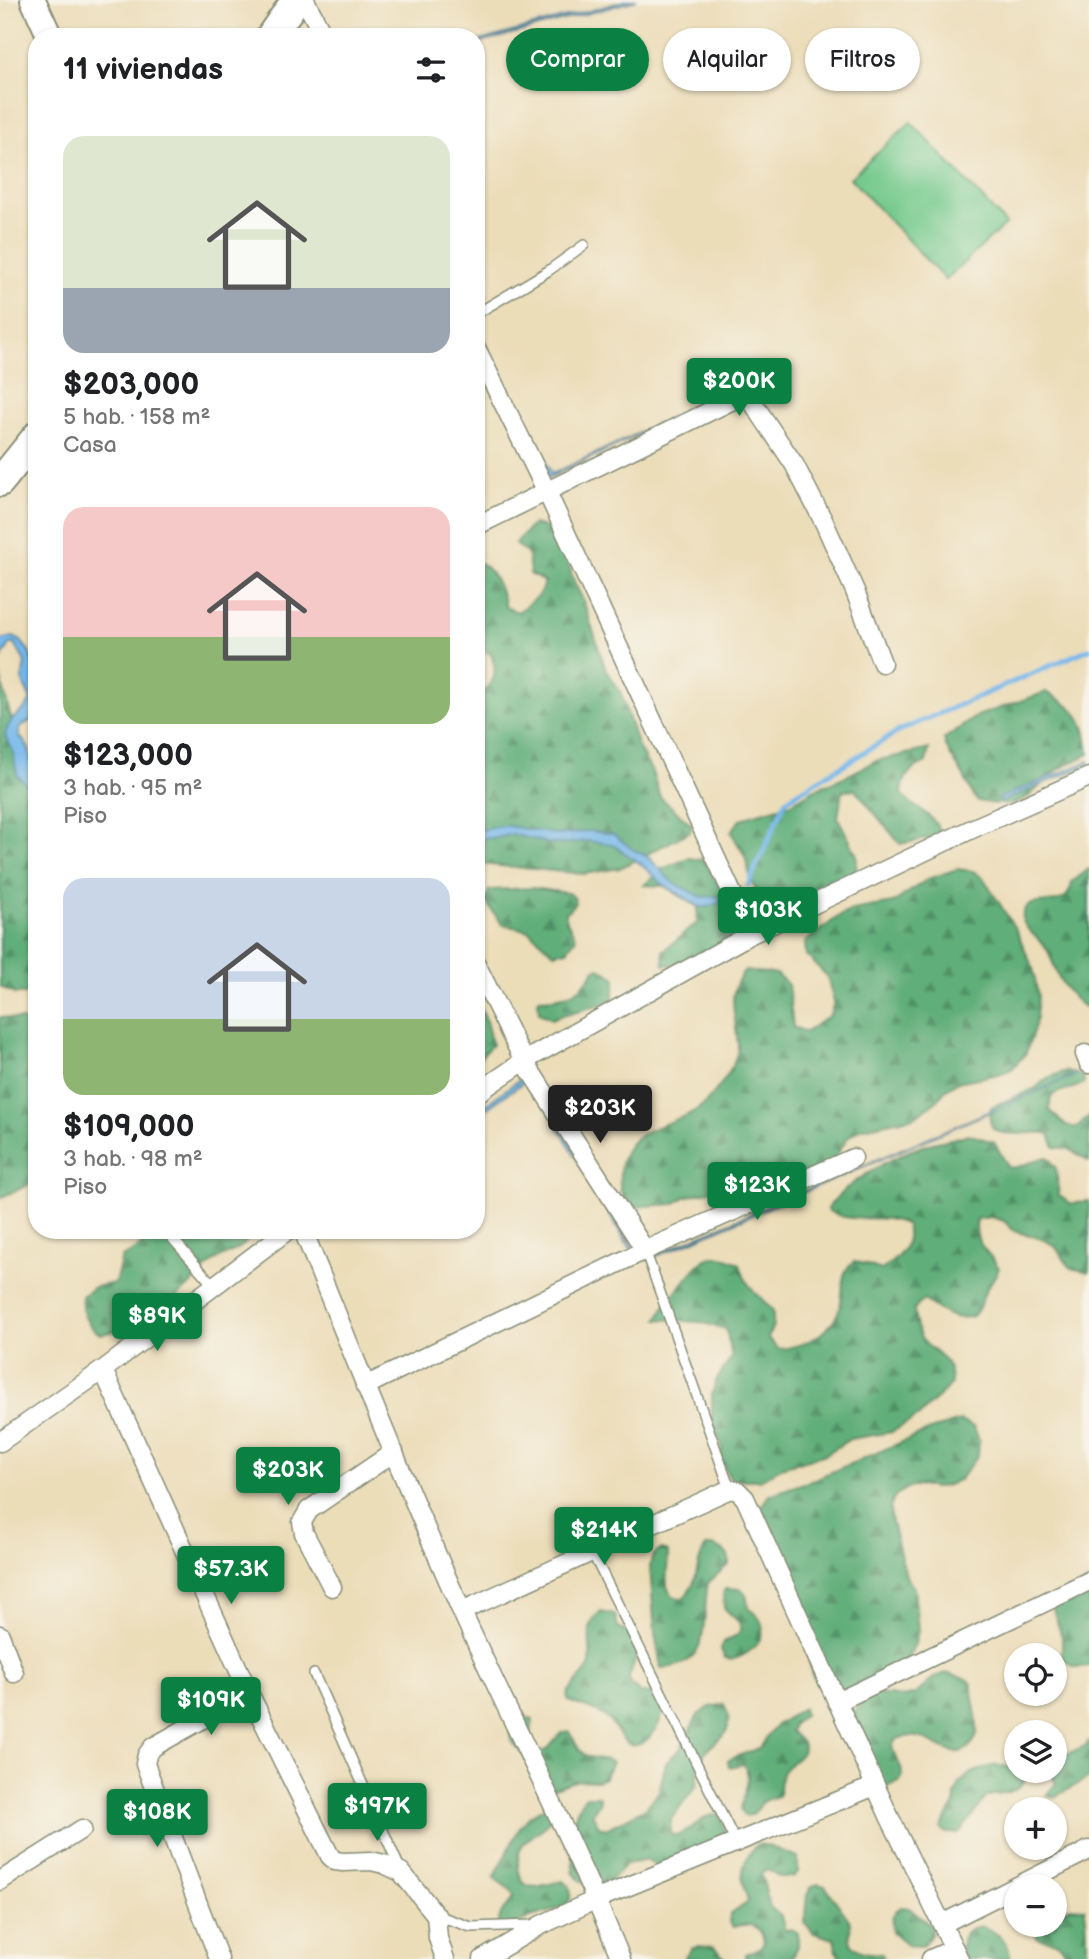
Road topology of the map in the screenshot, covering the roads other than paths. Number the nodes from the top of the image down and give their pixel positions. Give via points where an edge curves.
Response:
1 (296, 0) edge
2 (305, 0) edge
3 (38, 3) edge
4 (47, 28) edge
5 (276, 28) edge
6 (319, 28) edge
7 (584, 245) dead end
8 (485, 309) edge
9 (485, 366) edge
10 (28, 447) edge
11 (0, 482) edge
12 (546, 490) junction
13 (485, 521) edge
14 (882, 663) dead end
15 (1089, 777) edge
16 (751, 934) junction
17 (485, 982) edge
18 (524, 1061) junction
19 (485, 1088) edge
20 (853, 1158) dead end
21 (173, 1239) edge
22 (276, 1239) edge
23 (307, 1239) edge
24 (645, 1250) junction
25 (214, 1286) junction
26 (103, 1370) junction
27 (365, 1386) junction
28 (0, 1442) edge
29 (394, 1452) junction
30 (730, 1489) junction
31 (592, 1552) junction
32 (1089, 1581) edge
33 (332, 1587) dead end
34 (462, 1611) junction
35 (0, 1635) edge
36 (14, 1673) dead end
37 (314, 1674) dead end
38 (249, 1693) junction
39 (837, 1702) junction
40 (875, 1786) junction
41 (82, 1829) dead end
42 (736, 1843) junction
43 (1089, 1850) edge
44 (401, 1872) junction
45 (0, 1881) edge
46 (597, 1899) junction
47 (436, 1915) junction
48 (942, 1924) junction
49 (541, 1925) junction
50 (956, 1954) edge
51 (219, 1959) edge
52 (445, 1959) edge
53 (483, 1959) edge
54 (621, 1959) edge
55 (931, 1959) edge

1 - 5 main road
2 - 6 street
3 - 4 street
7 - 8 lane
9 - 12 street
10 - 11 main road
12 - 13 street
12 - 14 street via 743,395 794,464 855,591
12 - 16 street
15 - 16 street
16 - 18 street
17 - 18 street
18 - 19 street
18 - 24 street
20 - 24 street
21 - 25 lane
22 - 25 street
23 - 27 street
24 - 27 street
24 - 30 lane
25 - 26 street
26 - 28 street
26 - 38 street
27 - 29 street
29 - 33 street via 309,1510 302,1522
29 - 34 street
30 - 31 street
30 - 39 street via 745,1498
31 - 34 street
31 - 42 lane
32 - 39 street
34 - 46 street
35 - 36 street
37 - 44 lane
38 - 44 street via 330,1856 343,1863 384,1864
38 - 51 street via 153,1747 145,1764
39 - 40 street
40 - 42 street
40 - 48 street
41 - 45 street
42 - 46 street
43 - 48 street
44 - 47 street
46 - 49 street
46 - 54 street
47 - 49 lane via 471,1927
47 - 52 street
48 - 50 street
49 - 53 street
50 - 55 street

